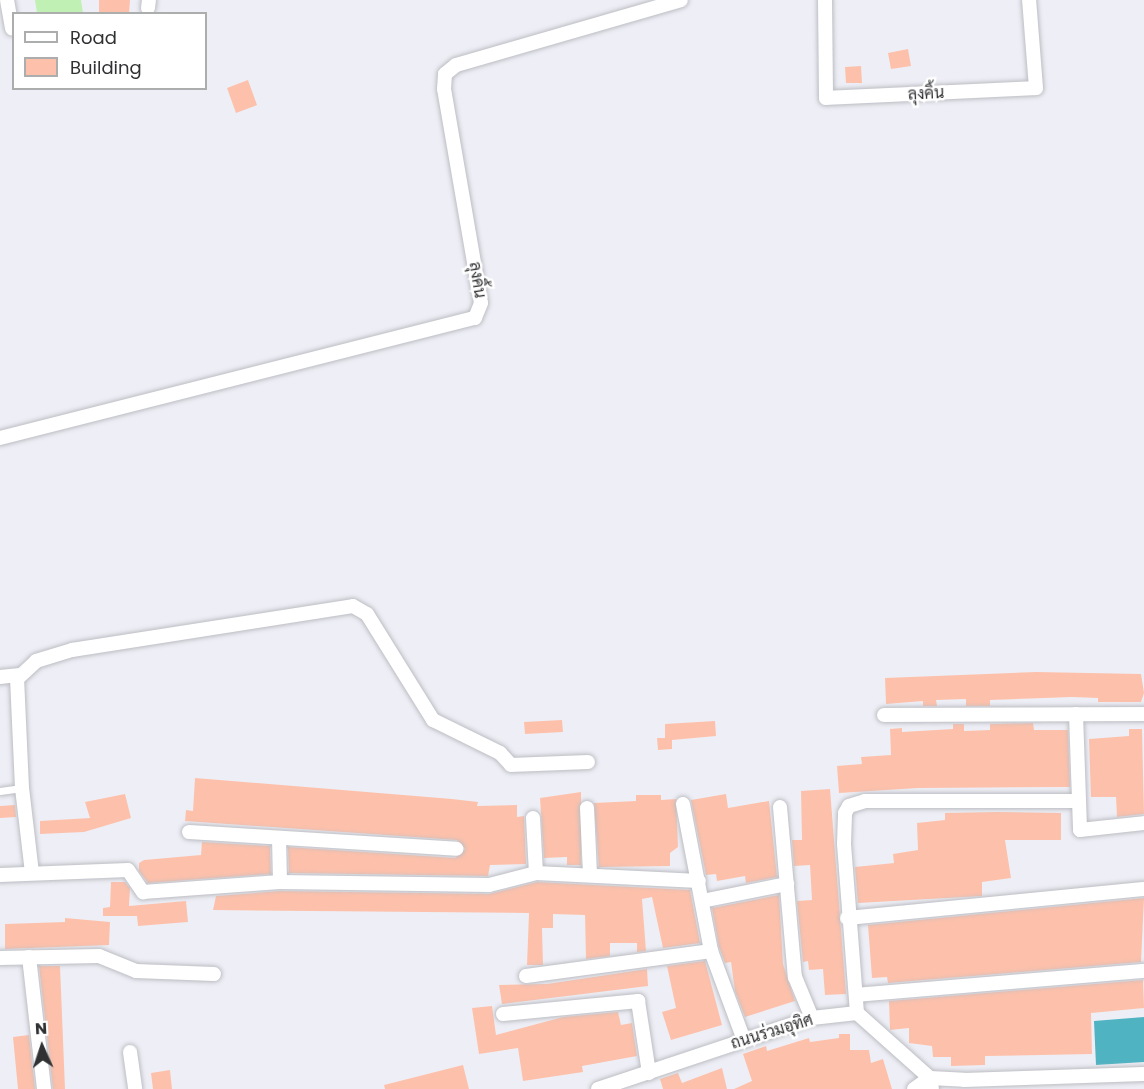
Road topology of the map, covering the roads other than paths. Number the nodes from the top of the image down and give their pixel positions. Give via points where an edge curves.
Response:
1 (7, 0) edge
2 (681, 0) edge
3 (825, 0) edge
4 (1029, 0) edge
5 (12, 29) edge
6 (0, 438) edge
7 (18, 675) junction
8 (0, 677) edge
9 (1076, 714) junction
10 (1144, 714) edge
11 (884, 715) dead end
12 (588, 762) dead end
13 (22, 788) junction
14 (0, 791) edge
15 (1079, 801) junction
16 (683, 804) dead end
17 (780, 807) dead end
18 (587, 808) dead end
19 (533, 818) dead end
20 (1144, 823) edge
21 (189, 832) dead end
22 (279, 838) junction
23 (456, 849) dead end
24 (32, 873) junction
25 (536, 873) junction
26 (0, 875) edge
27 (590, 875) junction
28 (699, 880) junction
29 (279, 882) junction
30 (788, 884) junction
31 (1144, 889) edge
32 (702, 900) junction
33 (847, 918) junction
34 (711, 951) junction
35 (29, 957) junction
36 (0, 958) edge
37 (1144, 971) edge
38 (214, 974) dead end
39 (526, 976) dead end
40 (856, 995) junction
41 (857, 1013) junction
42 (503, 1014) dead end
43 (812, 1018) junction
44 (744, 1041) junction
45 (130, 1052) dead end
46 (649, 1073) junction
47 (1144, 1074) edge
48 (1108, 1075) junction
49 (931, 1083) edge
50 (44, 1089) edge
51 (135, 1089) edge
52 (598, 1089) edge
53 (914, 1089) edge
54 (1110, 1089) edge

1 - 5 street
2 - 6 street, ลุงคิ้น via 456,65 445,74 444,89 481,303 475,318
3 - 4 street, ลุงคิ้น via 826,98 1036,88
7 - 8 street
7 - 12 street via 36,661 64,651 353,606 367,614 432,720 500,753 511,765
7 - 13 street
9 - 10 street
9 - 11 street
9 - 15 street
13 - 14 lane
13 - 24 street
15 - 20 street via 1080,830
15 - 33 street via 852,804 844,816
16 - 28 street
17 - 30 street
18 - 27 street
19 - 25 street
21 - 22 street
22 - 23 street
22 - 29 street
24 - 26 street
24 - 29 street via 128,870 143,892
25 - 27 street
25 - 29 street via 489,885
27 - 28 street
28 - 32 street
30 - 32 street
30 - 43 street via 795,977
31 - 33 street
32 - 34 street
33 - 40 street
34 - 39 street
34 - 44 street
35 - 36 street
35 - 38 street via 99,956 136,971
35 - 50 street
37 - 40 street
40 - 41 street
41 - 43 street, ถนนร่วมอุทิศ
41 - 49 street
42 - 46 street via 638,1001
43 - 44 street, ถนนร่วมอุทิศ
44 - 46 street, ถนนร่วมอุทิศ
45 - 51 street
46 - 52 street, ถนนร่วมอุทิศ
47 - 48 street
48 - 49 street
48 - 54 street
49 - 53 street

